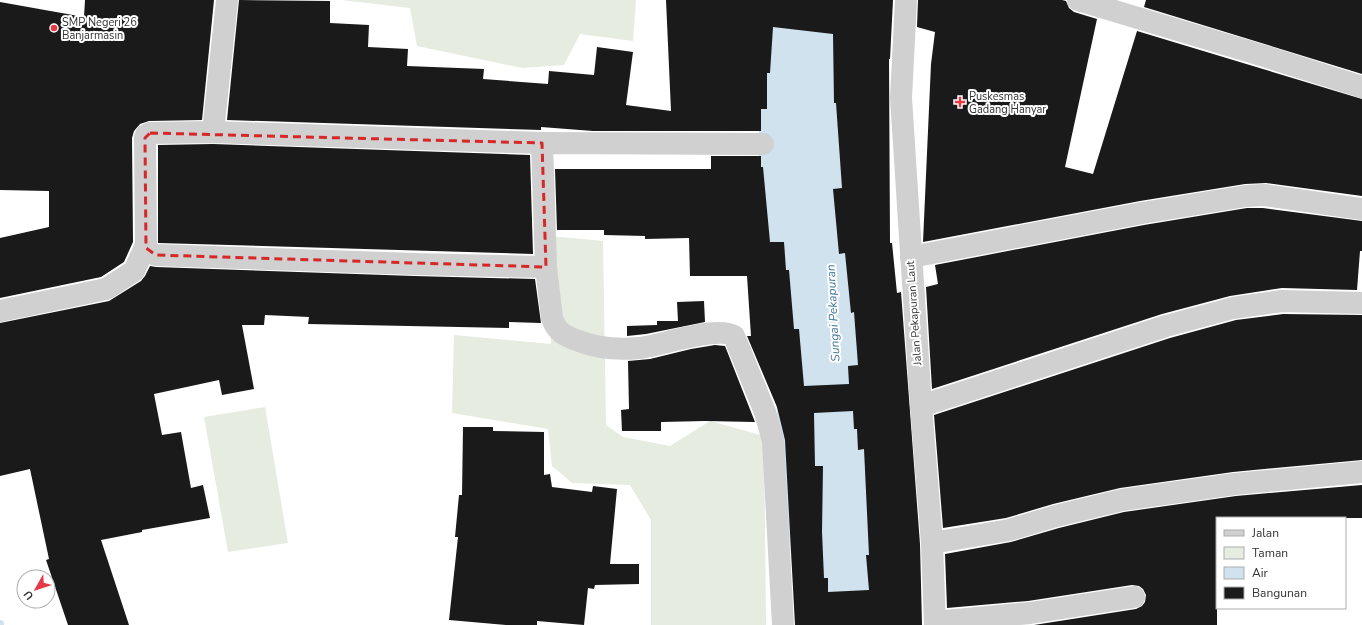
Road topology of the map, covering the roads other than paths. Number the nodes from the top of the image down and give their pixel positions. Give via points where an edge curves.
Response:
1 (227, 0) edge
2 (906, 0) edge
3 (1078, 0) edge
4 (1362, 87) edge
5 (213, 132) junction
6 (542, 143) junction
7 (763, 144) dead end
8 (1362, 209) edge
9 (146, 245) junction
10 (910, 257) junction
11 (546, 267) junction
12 (1362, 303) edge
13 (0, 311) edge
14 (921, 406) junction
15 (1362, 472) edge
16 (932, 543) junction
17 (1134, 596) dead end
18 (935, 624) edge
19 (783, 625) edge

1 - 5 street
2 - 10 street, Jalan Pekapuran Laut via 901,98
3 - 4 street
5 - 6 street
5 - 9 street via 153,133 145,136
6 - 7 street
6 - 11 street
8 - 10 street via 1264,195 1246,196
9 - 11 street via 148,252 156,255
9 - 13 street via 134,271 106,289
10 - 14 street, Jalan Pekapuran Laut
11 - 19 street via 554,325 561,334 589,345 619,349 638,348 715,333 729,333 734,336 765,412 773,441
12 - 14 street via 1282,301 1233,308 1166,326
14 - 16 street, Jalan Pekapuran Laut
15 - 16 street via 1235,484 1122,500 1009,530
16 - 18 street, Jalan Pekapuran Laut
17 - 18 street via 1030,613

